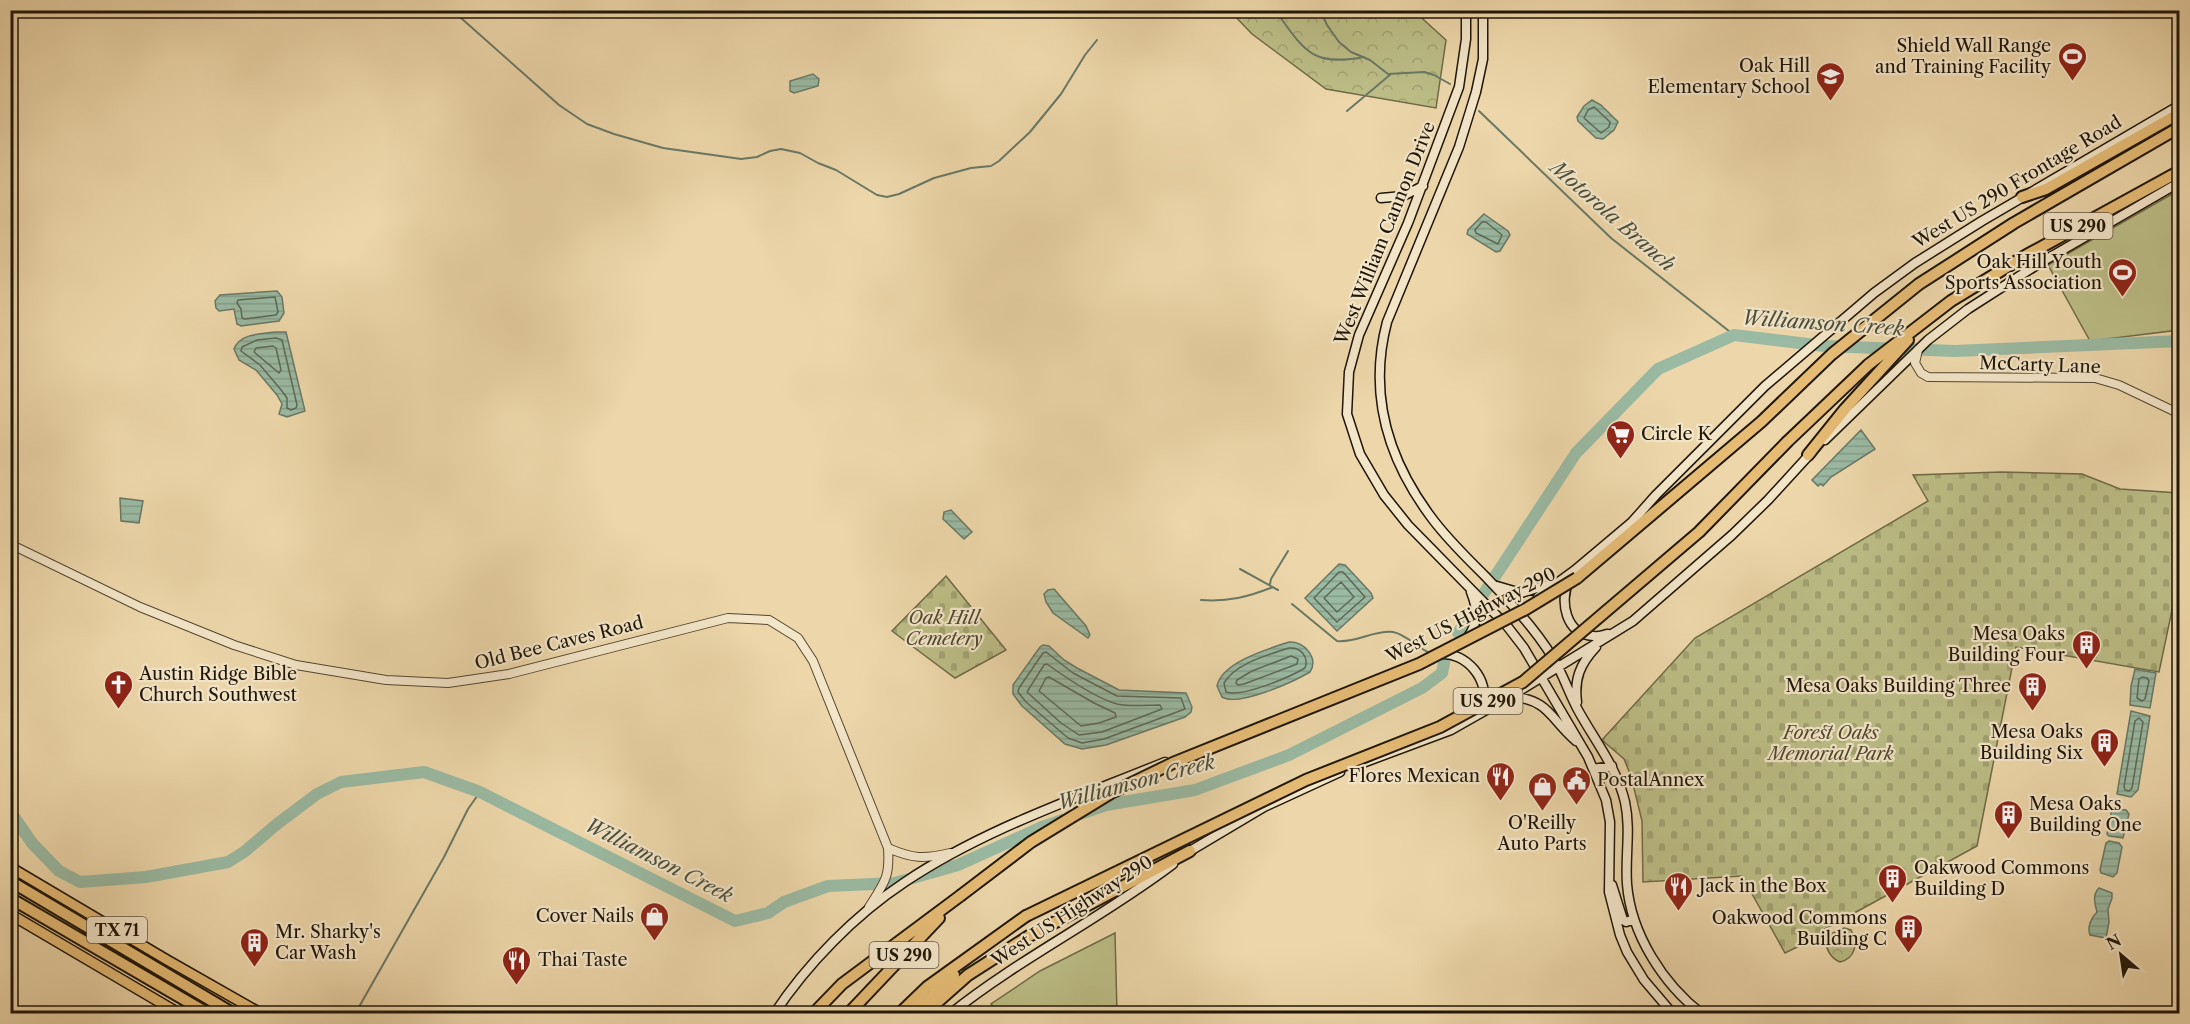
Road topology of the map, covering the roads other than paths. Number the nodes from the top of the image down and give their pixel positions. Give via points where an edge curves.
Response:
1 (1466, 10) edge
2 (1482, 10) edge
3 (1466, 35) junction
4 (1483, 37) junction
5 (2180, 105) edge
6 (2180, 113) edge
7 (2180, 127) edge
8 (2180, 171) edge
9 (2180, 182) edge
10 (1423, 186) junction
11 (2022, 197) junction
12 (1381, 198) dead end
13 (1927, 318) junction
14 (1918, 349) junction
15 (2180, 414) edge
16 (1808, 455) junction
17 (10, 544) edge
18 (1575, 570) junction
19 (1561, 579) junction
20 (1492, 584) junction
21 (1470, 589) junction
22 (1517, 611) junction
23 (1501, 620) junction
24 (1613, 633) junction
25 (1468, 637) junction
26 (1603, 639) junction
27 (1429, 655) junction
28 (1557, 666) junction
29 (1542, 676) junction
30 (1511, 696) junction
31 (1579, 712) junction
32 (1473, 717) junction
33 (1581, 745) junction
34 (1612, 766) junction
35 (1593, 769) junction
36 (888, 848) junction
37 (958, 850) junction
38 (1190, 851) junction
39 (10, 867) edge
40 (1608, 876) junction
41 (10, 881) edge
42 (960, 896) junction
43 (10, 898) edge
44 (867, 911) junction
45 (10, 914) edge
46 (1634, 919) junction
47 (981, 950) junction
48 (180, 1014) edge
49 (209, 1014) edge
50 (234, 1014) edge
51 (262, 1014) edge
52 (774, 1014) edge
53 (813, 1014) edge
54 (848, 1014) edge
55 (899, 1014) edge
56 (912, 1014) edge
57 (924, 1014) edge
58 (950, 1014) edge
59 (1673, 1014) edge
60 (1702, 1014) edge

1 - 3 main road, West William Cannon Drive
2 - 4 main road, West William Cannon Drive
3 - 4 main road
3 - 10 main road, West William Cannon Drive via 1459,87
4 - 20 main road, West William Cannon Drive via 1476,92 1459,147 1387,322 1379,368 1385,427 1401,468 1431,518
5 - 11 main road, West US 290 Frontage Road
6 - 11 highway via 2046,189
7 - 42 highway, West US Highway 290 / US 290, bridge via 2014,223 1919,284 1832,354 1761,422 1577,578 1419,664 1173,763 1111,793 1031,842
8 - 13 highway, West US Highway 290 / US 290 via 2025,256
9 - 14 main road, West US Highway 290 via 1993,291
10 - 12 main road via 1397,198
10 - 21 main road, West William Cannon Drive via 1359,335 1349,372 1347,414 1360,454 1384,495
11 - 18 main road, West US 290 Frontage Road via 1915,262 1874,292 1785,369 1632,522
13 - 16 highway
13 - 47 highway, West US Highway 290 / US 290, bridge via 1868,365 1699,532 1523,682 1440,727 1306,780 1026,916
14 - 15 street, McCarty Lane via 1915,363 1928,377 2095,378
14 - 16 main road, West US Highway 290
16 - 24 main road, West US Highway 290 via 1706,559 1633,621
17 - 36 street, Old Bee Caves Road via 140,607 234,645 296,665 386,680 448,683 509,674 728,618 769,620 798,638 813,661
18 - 19 main road
18 - 24 main road via 1566,586 1567,616 1577,631 1593,636
19 - 20 main road via 1521,593
19 - 22 main road
20 - 22 main road, West William Cannon Drive
21 - 23 main road, West William Cannon Drive
21 - 25 main road via 1477,618
22 - 23 main road
22 - 28 main road, West William Cannon Drive
23 - 25 main road
23 - 29 main road, West William Cannon Drive
24 - 26 main road, West US Highway 290
25 - 27 main road
26 - 28 main road, West US Highway 290
26 - 31 main road via 1579,670
27 - 32 main road via 1452,653 1472,666 1485,697
27 - 37 main road
28 - 29 main road, West US Highway 290
28 - 31 main road, West William Cannon Drive
29 - 30 main road, West US Highway 290
29 - 33 main road, West William Cannon Drive
30 - 32 main road, West US Highway 290
30 - 33 main road via 1539,703
31 - 34 main road, West William Cannon Drive
32 - 38 main road, West US Highway 290 via 1451,730 1281,798
33 - 35 main road, West William Cannon Drive
34 - 35 main road
34 - 46 main road via 1627,816 1627,882
35 - 40 main road, West William Cannon Drive via 1610,822
36 - 37 street via 922,859
36 - 44 street, Old Bee Caves Road via 890,868 886,882
37 - 44 main road
38 - 57 highway via 1029,936 968,975
38 - 58 main road, West US Highway 290 via 982,988
39 - 51 main road, TX 71
40 - 46 main road via 1623,920
40 - 59 main road, West William Cannon Drive via 1614,916 1627,952
41 - 50 highway, TX 71
42 - 53 highway via 842,984
42 - 54 highway, West US Highway 290 / US 290
43 - 49 highway, TX 71
44 - 52 main road via 817,959
45 - 48 main road
46 - 60 main road via 1666,978
47 - 55 highway, West US Highway 290 / US 290 via 927,987
47 - 56 highway

